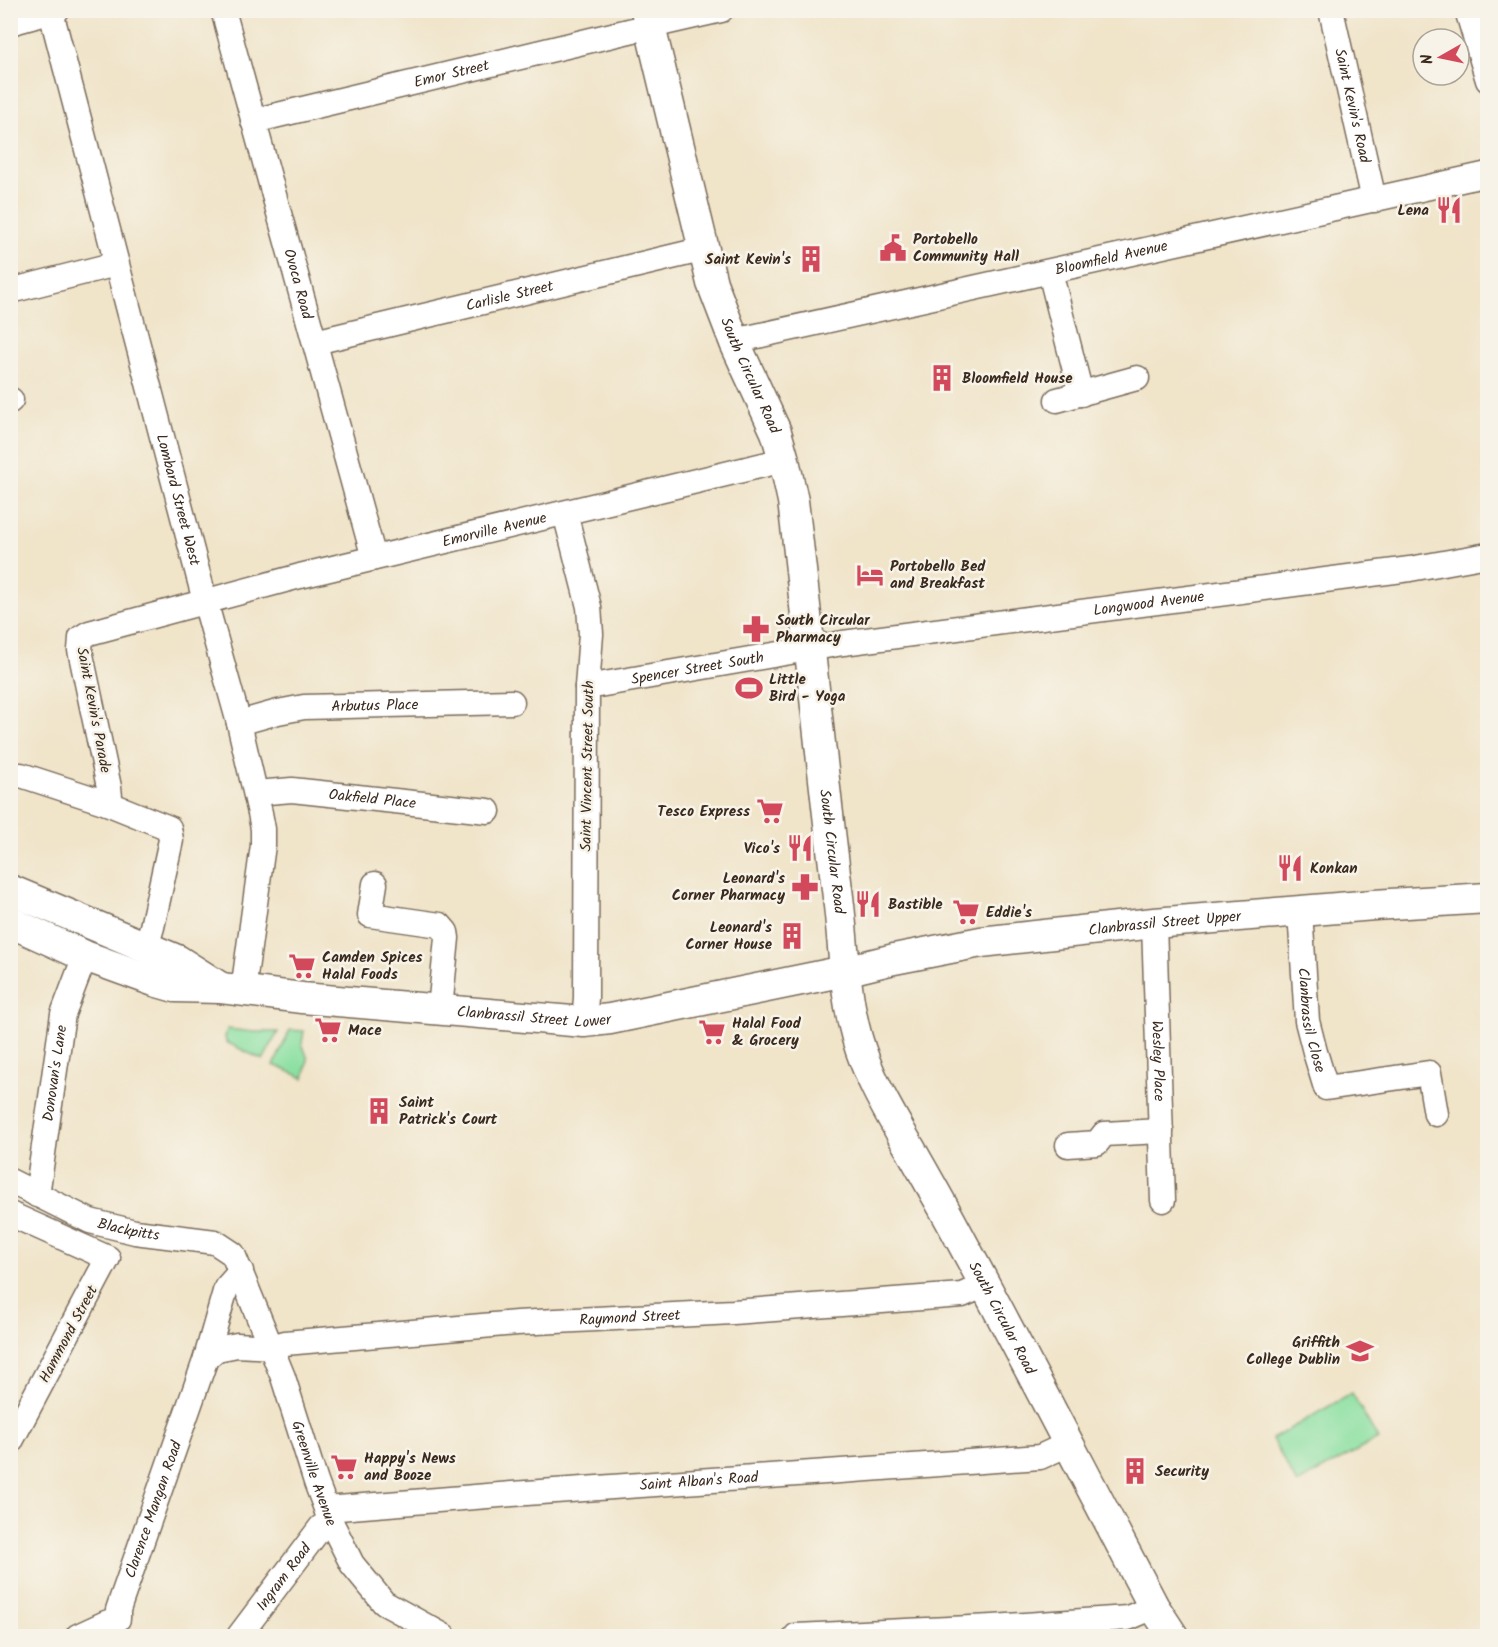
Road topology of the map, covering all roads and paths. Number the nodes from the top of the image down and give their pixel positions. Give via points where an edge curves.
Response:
1 (223, 10) edge
2 (721, 10) edge
3 (1331, 10) edge
4 (1467, 10) edge
5 (54, 11) edge
6 (648, 18) edge
7 (10, 23) edge
8 (1488, 80) edge
9 (254, 121) junction
10 (1488, 174) edge
11 (1374, 200) junction
12 (705, 249) junction
13 (116, 264) junction
14 (1050, 272) junction
15 (10, 291) edge
16 (315, 342) junction
17 (735, 343) junction
18 (1137, 378) dead end
19 (1081, 394) junction
20 (1057, 400) dead end
21 (784, 460) junction
22 (565, 513) junction
23 (1488, 555) edge
24 (374, 558) junction
25 (205, 601) junction
26 (810, 649) junction
27 (587, 687) junction
28 (512, 702) dead end
29 (239, 723) junction
30 (21, 775) dead end
31 (256, 793) junction
32 (107, 803) junction
33 (488, 811) dead end
34 (375, 884) dead end
35 (10, 890) edge
36 (1488, 898) edge
37 (1300, 911) junction
38 (10, 922) edge
39 (1154, 923) junction
40 (146, 947) junction
41 (85, 956) junction
42 (845, 971) junction
43 (232, 989) junction
44 (440, 1009) junction
45 (584, 1022) junction
46 (1436, 1114) dead end
47 (1161, 1131) junction
48 (1068, 1145) dead end
49 (10, 1181) edge
50 (38, 1195) junction
51 (1163, 1200) dead end
52 (13, 1223) edge
53 (241, 1271) junction
54 (985, 1285) junction
55 (272, 1347) junction
56 (206, 1358) junction
57 (10, 1443) edge
58 (1068, 1444) junction
59 (329, 1516) junction
60 (1154, 1607) junction
61 (121, 1628) edge
62 (859, 1635) edge
63 (78, 1636) edge
64 (239, 1636) edge
65 (444, 1636) edge
66 (796, 1636) edge
67 (1173, 1636) edge

1 - 9 street, Ovoca Road
2 - 6 street, Emor Street
3 - 11 street, Saint Kevin's Road
4 - 8 street
5 - 7 street
5 - 13 street, Lombard Street West
6 - 9 street, Emor Street
6 - 12 main road, South Circular Road
9 - 16 street, Ovoca Road
10 - 11 street, Bloomfield Avenue
11 - 14 street, Bloomfield Avenue
12 - 16 street, Carlisle Street
12 - 17 main road, South Circular Road via 712,283
13 - 15 street
13 - 25 street, Lombard Street West
14 - 17 street, Bloomfield Avenue
14 - 19 street
16 - 24 street, Ovoca Road
17 - 21 main road, South Circular Road via 776,432
18 - 19 street
19 - 20 street
21 - 22 street, Emorville Avenue
21 - 26 main road, South Circular Road via 793,501
22 - 24 street, Emorville Avenue
22 - 27 street, Saint Vincent Street South via 589,607
23 - 26 street, Longwood Avenue via 1398,571
24 - 25 street, Emorville Avenue
25 - 29 street, Lombard Street West
25 - 32 street, Saint Kevin's Parade via 81,638 80,650 109,787
26 - 27 street, Spencer Street South
26 - 42 main road, South Circular Road
27 - 45 street, Saint Vincent Street South
28 - 29 street, Arbutus Place via 304,707
29 - 31 street, Lombard Street West
30 - 32 street
31 - 33 street, Oakfield Place via 292,790
31 - 43 street, Lombard Street West via 263,846
32 - 40 street via 169,828 171,840
34 - 44 street via 370,915 440,925 446,932
35 - 40 main road, Clanbrassil Street Lower
36 - 37 main road, Clanbrassil Street Upper
37 - 39 main road, Clanbrassil Street Upper
37 - 46 street, Clanbrassil Close via 1307,1021 1326,1088 1429,1072
38 - 41 main road, Clanbrassil Street Lower
39 - 42 main road, Clanbrassil Street Upper via 981,942
39 - 47 street, Wesley Place
40 - 43 main road, Clanbrassil Street Lower
41 - 43 main road, Clanbrassil Street Lower via 175,987
41 - 50 street, Donovan's Lane via 63,1014
42 - 45 main road, Clanbrassil Street Lower
42 - 54 main road, South Circular Road via 851,1016 868,1070
43 - 44 main road, Clanbrassil Street Lower
44 - 45 main road, Clanbrassil Street Lower
47 - 48 street via 1104,1134 1097,1143
47 - 51 street, Wesley Place
49 - 50 street, Blackpitts
50 - 53 street, Blackpitts via 90,1221 135,1232 215,1242 233,1254
52 - 57 street, Hammond Street via 108,1258
53 - 55 street, Greenville Avenue
53 - 56 street, Clarence Mangan Road via 226,1288
54 - 55 street, Raymond Street via 962,1295 517,1323
54 - 58 main road, South Circular Road
55 - 56 street via 237,1345 217,1349
55 - 59 street, Greenville Avenue
56 - 61 street, Clarence Mangan Road via 118,1610
58 - 59 street, Saint Alban's Road via 1040,1457 512,1494
58 - 60 main road, South Circular Road
59 - 64 street, Ingram Road
59 - 65 street, Greenville Avenue via 352,1564 384,1603
60 - 62 street via 1128,1618
60 - 67 main road, South Circular Road
61 - 63 street, Clarence Mangan Road via 106,1623
62 - 66 street

